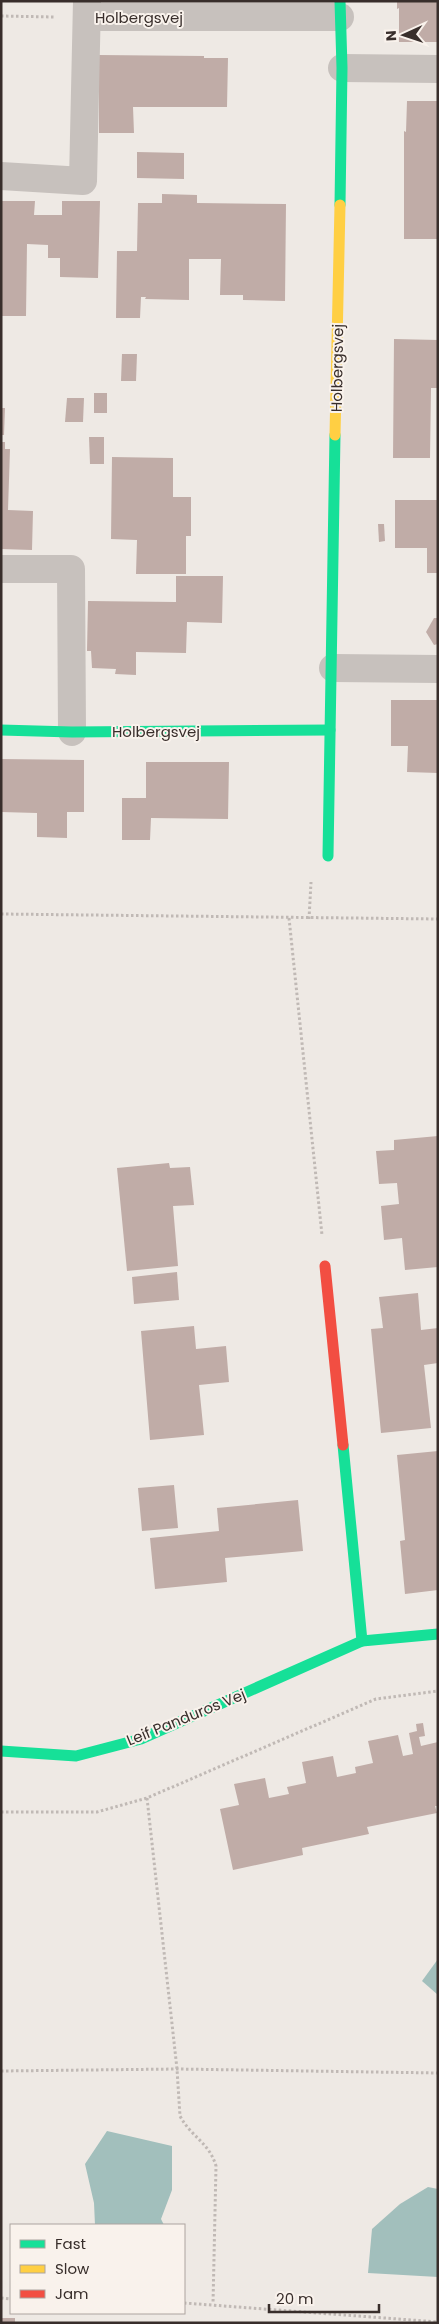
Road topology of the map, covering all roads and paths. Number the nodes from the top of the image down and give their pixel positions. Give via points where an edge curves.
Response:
1 (87, 9) edge
2 (340, 9) edge
3 (1, 16) edge
4 (342, 68) junction
5 (438, 69) edge
6 (1, 176) edge
7 (1, 569) edge
8 (333, 668) junction
9 (438, 668) edge
10 (1, 730) edge
11 (330, 730) junction
12 (72, 732) junction
13 (328, 856) dead end
14 (311, 875) dead end
15 (1, 914) edge
16 (289, 918) junction
17 (309, 919) junction
18 (438, 919) edge
19 (325, 1266) joint
20 (438, 1634) edge
21 (362, 1642) junction
22 (438, 1691) edge
23 (1, 1751) edge
24 (147, 1798) junction
25 (1, 1812) edge
26 (177, 2069) junction
27 (1, 2071) edge
28 (438, 2073) edge
29 (185, 2303) edge
30 (213, 2304) junction
31 (438, 2322) edge

1 - 2 street, Holbergsvej
1 - 3 path
1 - 6 street, Holbergsvej via 83,181
2 - 4 street, Holbergsvej
4 - 5 street
4 - 8 street, Holbergsvej
7 - 12 street via 71,569
8 - 9 street
8 - 11 street, Holbergsvej
10 - 12 street, Holbergsvej
11 - 12 street, Holbergsvej
11 - 13 street, Holbergsvej
14 - 17 path
15 - 16 path
16 - 17 path
16 - 19 path
17 - 18 path
19 - 21 street
20 - 21 street, Leif Panduros Vej
21 - 23 street, Leif Panduros Vej via 140,1739 76,1756
22 - 24 path via 376,1699
24 - 25 path via 97,1812
24 - 26 path
26 - 27 path
26 - 28 path
26 - 30 path via 180,2116 212,2152 216,2166
29 - 30 path
30 - 31 path

